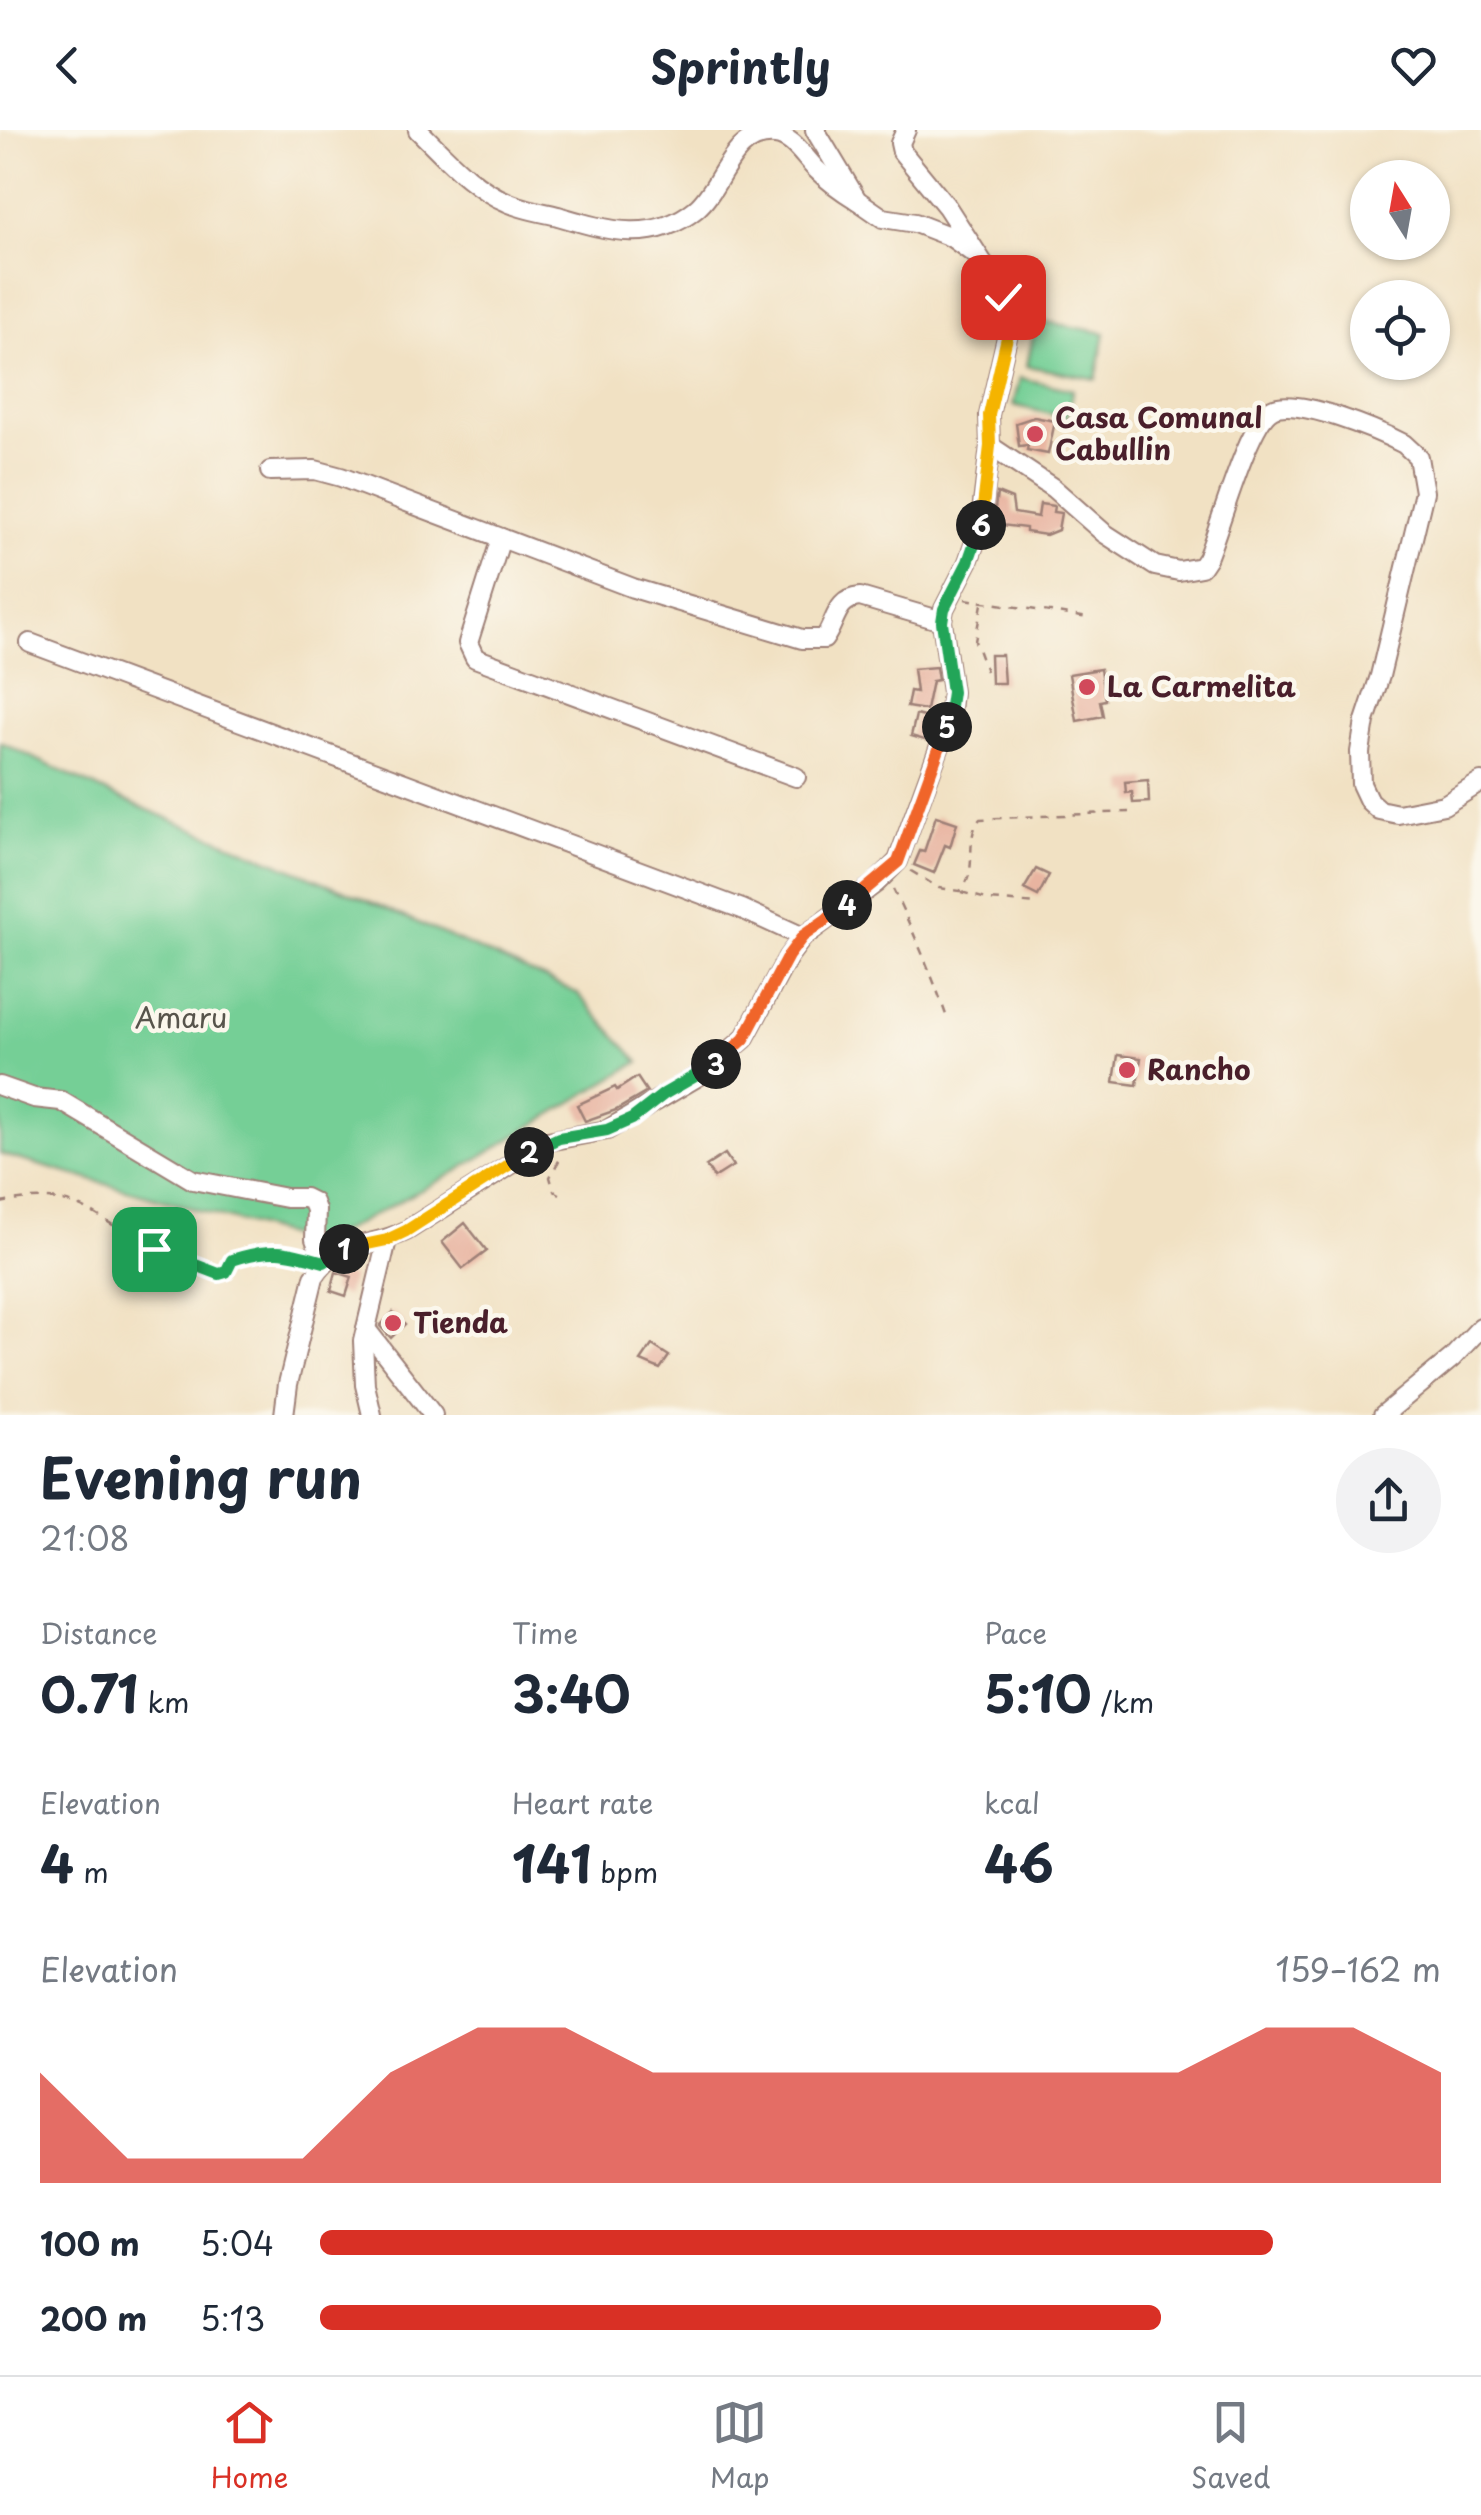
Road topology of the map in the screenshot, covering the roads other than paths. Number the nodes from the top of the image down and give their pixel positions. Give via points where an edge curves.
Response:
1 (418, 130) edge
2 (816, 130) edge
3 (906, 130) edge
4 (857, 200) junction
5 (978, 256) junction
6 (990, 446) junction
7 (270, 471) dead end
8 (501, 538) junction
9 (942, 622) junction
10 (30, 642) dead end
11 (796, 777) dead end
12 (1481, 782) edge
13 (803, 936) junction
14 (0, 1086) edge
15 (387, 1240) junction
16 (324, 1262) junction
17 (1481, 1327) edge
18 (366, 1329) junction
19 (284, 1415) edge
20 (372, 1415) edge
21 (433, 1415) edge
22 (1382, 1415) edge

1 - 4 street via 505,202 617,232 656,229 697,209 733,156 750,139 765,136 792,142
2 - 4 street
3 - 5 street via 902,152
4 - 5 street
5 - 6 street via 1008,314 1006,352 989,415
6 - 9 street via 980,528
6 - 12 street via 1126,547 1155,566 1178,571 1201,568 1250,440 1270,410 1297,405 1404,444 1418,457 1424,492 1365,721 1361,784 1379,810 1398,814 1444,805
7 - 8 street via 341,477
8 - 9 street via 634,588 802,639 824,638 851,598
8 - 11 street via 468,643 475,658
9 - 13 street via 950,721 892,868
10 - 13 street
13 - 15 street via 744,1039 702,1074 607,1130 548,1141
14 - 16 street via 60,1101 193,1180 314,1202
15 - 16 street via 348,1248
15 - 18 street
16 - 19 street via 314,1277
17 - 22 street
18 - 20 street via 362,1363
18 - 21 street

